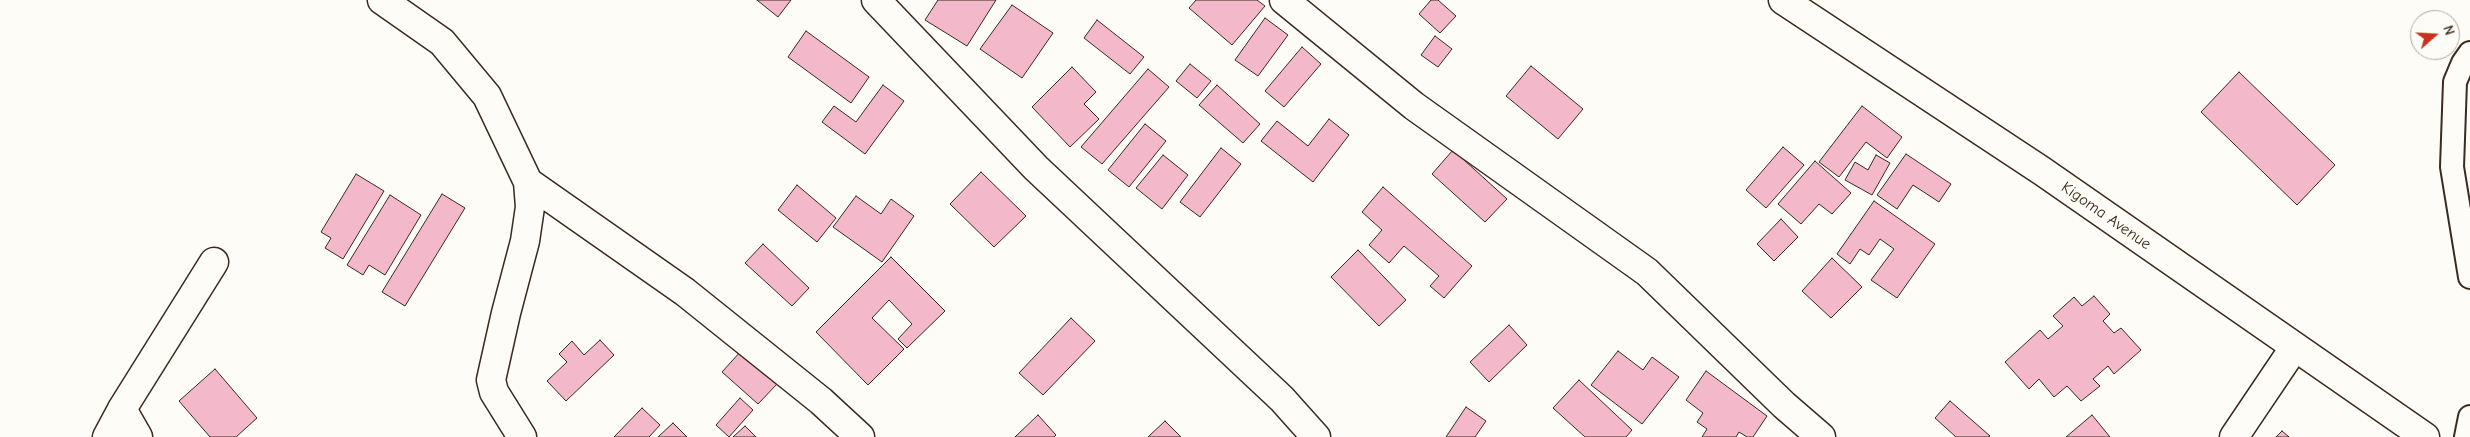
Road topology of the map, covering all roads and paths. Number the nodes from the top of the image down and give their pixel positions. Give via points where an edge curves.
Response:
1 (382, 0) edge
2 (876, 0) edge
3 (1284, 0) edge
4 (1783, 0) edge
5 (2470, 53) edge
6 (528, 182) junction
7 (214, 262) dead end
8 (2470, 278) edge
9 (2294, 348) junction
10 (122, 409) junction
11 (2470, 417) edge
12 (107, 437) edge
13 (138, 437) edge
14 (522, 437) edge
15 (860, 437) edge
16 (1316, 437) edge
17 (1821, 437) edge
18 (2234, 437) edge
19 (2424, 437) edge
20 (2466, 437) edge

1 - 6 street via 442,42 487,96
2 - 16 street via 1036,168 1282,399
3 - 17 street via 1414,106 1647,272
4 - 9 street, Kigoma Avenue via 2042,171
5 - 8 lane via 2455,82 2452,167
6 - 14 street via 530,207 525,241 491,380 494,392
6 - 15 street via 684,292 821,400
7 - 10 street
9 - 18 street
9 - 19 street, Kigoma Avenue
10 - 12 street
10 - 13 street
11 - 20 lane

